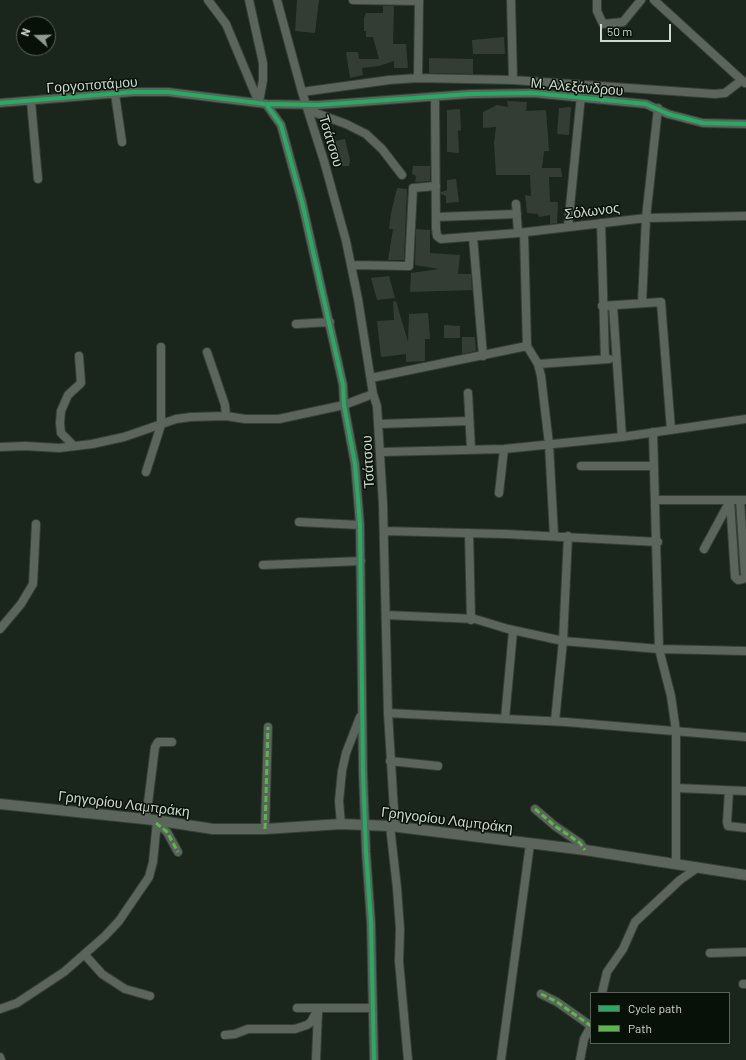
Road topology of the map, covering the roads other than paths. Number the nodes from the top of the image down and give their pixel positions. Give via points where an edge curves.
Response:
1 (208, 0) edge
2 (249, 0) edge
3 (277, 0) edge
4 (353, 0) edge
5 (419, 0) edge
6 (511, 0) edge
7 (597, 0) edge
8 (641, 0) edge
9 (654, 0) edge
10 (418, 78) junction
11 (513, 80) junction
12 (744, 82) edge
13 (582, 85) junction
14 (302, 92) junction
15 (115, 94) junction
16 (435, 97) junction
17 (580, 98) junction
18 (30, 101) junction
19 (0, 103) edge
20 (262, 104) junction
21 (306, 105) junction
22 (658, 108) junction
23 (746, 124) edge
24 (122, 142) dead end
25 (402, 175) dead end
26 (38, 178) dead end
27 (436, 186) junction
28 (516, 204) dead end
29 (517, 214) junction
30 (746, 216) edge
31 (436, 217) junction
32 (646, 218) junction
33 (601, 223) junction
34 (568, 227) junction
35 (521, 233) junction
36 (473, 237) junction
37 (351, 265) junction
38 (642, 303) junction
39 (602, 306) junction
40 (613, 306) junction
41 (330, 322) junction
42 (296, 324) dead end
43 (527, 346) junction
44 (161, 347) dead end
45 (207, 352) dead end
46 (79, 356) dead end
47 (483, 356) junction
48 (617, 358) junction
49 (605, 359) junction
50 (538, 364) junction
51 (371, 378) junction
52 (373, 394) junction
53 (468, 394) dead end
54 (344, 405) junction
55 (226, 416) junction
56 (746, 419) edge
57 (469, 422) junction
58 (378, 424) junction
59 (161, 426) junction
60 (670, 430) junction
61 (653, 432) junction
62 (622, 436) junction
63 (549, 444) junction
64 (74, 446) junction
65 (0, 447) edge
66 (471, 449) junction
67 (504, 449) junction
68 (381, 452) junction
69 (581, 466) dead end
70 (654, 466) junction
71 (146, 472) dead end
72 (499, 493) dead end
73 (656, 500) junction
74 (730, 500) junction
75 (743, 500) edge
76 (299, 522) dead end
77 (36, 524) dead end
78 (360, 525) junction
79 (384, 531) junction
80 (469, 534) junction
81 (554, 536) junction
82 (568, 536) junction
83 (658, 542) junction
84 (704, 549) dead end
85 (361, 561) junction
86 (263, 565) dead end
87 (386, 615) junction
88 (471, 620) junction
89 (0, 629) edge
90 (513, 631) junction
91 (563, 641) junction
92 (659, 649) junction
93 (746, 651) edge
94 (362, 713) junction
95 (388, 713) junction
96 (505, 719) junction
97 (556, 721) junction
98 (268, 727) dead end
99 (676, 731) junction
100 (746, 737) edge
101 (172, 742) dead end
102 (390, 761) junction
103 (438, 766) dead end
104 (676, 788) junction
105 (730, 791) junction
106 (746, 791) edge
107 (0, 804) edge
108 (535, 808) dead end
109 (146, 819) junction
110 (156, 822) junction
111 (341, 824) junction
112 (364, 825) junction
113 (392, 827) junction
114 (746, 828) edge
115 (266, 829) junction
116 (530, 844) junction
117 (585, 850) junction
118 (178, 852) dead end
119 (676, 865) junction
120 (697, 868) junction
121 (746, 875) edge
122 (746, 952) edge
123 (710, 953) dead end
124 (85, 955) junction
125 (602, 992) edge
126 (541, 994) dead end
127 (150, 996) dead end
128 (297, 1008) dead end
129 (372, 1008) junction
130 (0, 1009) edge
131 (318, 1009) junction
132 (590, 1025) edge
133 (590, 1028) edge
134 (225, 1035) dead end
135 (0, 1057) edge
136 (1, 1060) edge
137 (316, 1060) edge
138 (374, 1060) edge
139 (408, 1060) edge
140 (501, 1060) edge
141 (580, 1060) edge

1 - 20 street via 226,24
2 - 20 street via 263,63
3 - 14 street, Τσάτσου
4 - 5 street
5 - 10 street
6 - 11 street
7 - 8 street via 597,11 603,24 623,22
9 - 12 street
10 - 11 street, Μ. Αλεξάνδρου
10 - 14 street, Μ. Αλεξάνδρου
11 - 13 street, Μ. Αλεξάνδρου
12 - 13 street, Μ. Αλεξάνδρου via 725,93 715,94
13 - 17 street
14 - 21 street, Τσάτσου
15 - 18 street, Γοργοποτάμου
15 - 20 street, Γοργοποτάμου via 168,92
15 - 24 street
16 - 17 street, Μ. Αλεξάνδρου via 505,93
16 - 21 street, Μ. Αλεξάνδρου
16 - 27 street
17 - 22 street, Μ. Αλεξάνδρου via 646,104
17 - 34 street
18 - 19 street, Γοργοποτάμου
18 - 26 street
20 - 21 street, Γοργοποτάμου
20 - 41 street via 281,125 288,146
21 - 25 street via 316,113 366,134 382,149
21 - 37 street, Τσάτσου via 324,161
22 - 23 street, Μ. Αλεξάνδρου via 668,114 704,123
22 - 32 street
27 - 31 street
27 - 37 street via 413,188 409,266
28 - 29 street
29 - 31 street
29 - 35 street
30 - 32 street, Σόλωνος
31 - 36 street, Σόλωνος via 437,236 441,239
32 - 33 street, Σόλωνος
32 - 38 street
33 - 34 street, Σόλωνος
33 - 39 street
34 - 35 street, Σόλωνος
35 - 36 street, Σόλωνος
35 - 43 street
36 - 47 street
37 - 51 street, Τσάτσου
38 - 40 street
38 - 60 street via 661,302
39 - 40 street
39 - 49 street
40 - 48 street
41 - 42 street
41 - 54 street via 343,385
43 - 47 street
43 - 50 street
44 - 59 street
45 - 55 street via 225,405
46 - 64 street via 81,384 68,395 63,404 60,423 60,433
47 - 51 street
48 - 49 street
48 - 62 street
49 - 50 street
50 - 63 street
51 - 52 street, Τσάτσου
52 - 54 street
52 - 58 street, Τσάτσου
53 - 57 street
54 - 55 street via 279,419 253,420
54 - 78 street via 355,464
55 - 59 street via 176,419
56 - 60 street
57 - 58 street
57 - 66 street
58 - 68 street, Τσάτσου
59 - 64 street via 104,442
59 - 71 street
60 - 61 street
61 - 62 street
61 - 70 street
62 - 63 street
63 - 67 street
63 - 81 street
64 - 65 street
66 - 67 street
66 - 68 street
67 - 72 street
68 - 79 street, Τσάτσου
69 - 70 street
70 - 73 street
73 - 74 street
73 - 83 street
74 - 75 street
74 - 75 street via 735,577 738,580 745,576
74 - 84 street
76 - 78 street
77 - 89 street via 33,584
78 - 85 street
79 - 80 street
79 - 87 street, Τσάτσου
80 - 81 street
80 - 88 street
81 - 82 street
82 - 83 street
82 - 91 street
83 - 92 street
85 - 86 street
85 - 94 street
87 - 88 street
87 - 95 street, Τσάτσου
88 - 90 street via 484,621
90 - 91 street
90 - 96 street
91 - 92 street
91 - 97 street
92 - 93 street
92 - 99 street via 671,696
94 - 111 street via 346,753 342,771 339,801
94 - 112 street
95 - 96 street
95 - 102 street, Τσάτσου
96 - 97 street
97 - 99 street
98 - 115 street
99 - 100 street
99 - 104 street
101 - 109 street via 158,742 155,747
102 - 103 street
102 - 113 street, Τσάτσου
104 - 105 street
104 - 119 street
105 - 106 street
105 - 114 street via 728,826
107 - 109 street, Γρηγορίου Λαμπράκη
108 - 117 street via 580,843
109 - 110 street, Γρηγορίου Λαμπράκη
110 - 115 street, Γρηγορίου Λαμπράκη via 213,829
110 - 118 street via 167,832
110 - 124 street via 149,878 119,921
111 - 112 street, Γρηγορίου Λαμπράκη
111 - 115 street, Γρηγορίου Λαμπράκη
112 - 113 street, Γρηγορίου Λαμπράκη
112 - 129 street via 371,923
113 - 116 street, Γρηγορίου Λαμπράκη
113 - 139 street, Τσάτσου
116 - 117 street, Γρηγορίου Λαμπράκη
116 - 140 street
117 - 119 street, Γρηγορίου Λαμπράκη
119 - 120 street, Γρηγορίου Λαμπράκη
120 - 121 street, Γρηγορίου Λαμπράκη
120 - 125 street via 680,880 635,922 623,949 607,972
122 - 123 street
124 - 127 street via 102,974 125,989
124 - 130 street via 17,1003
126 - 132 street
128 - 131 street
129 - 131 street
129 - 138 street
131 - 134 street via 311,1022 295,1029 248,1028 236,1034
131 - 137 street
133 - 141 street via 584,1039
135 - 136 street

